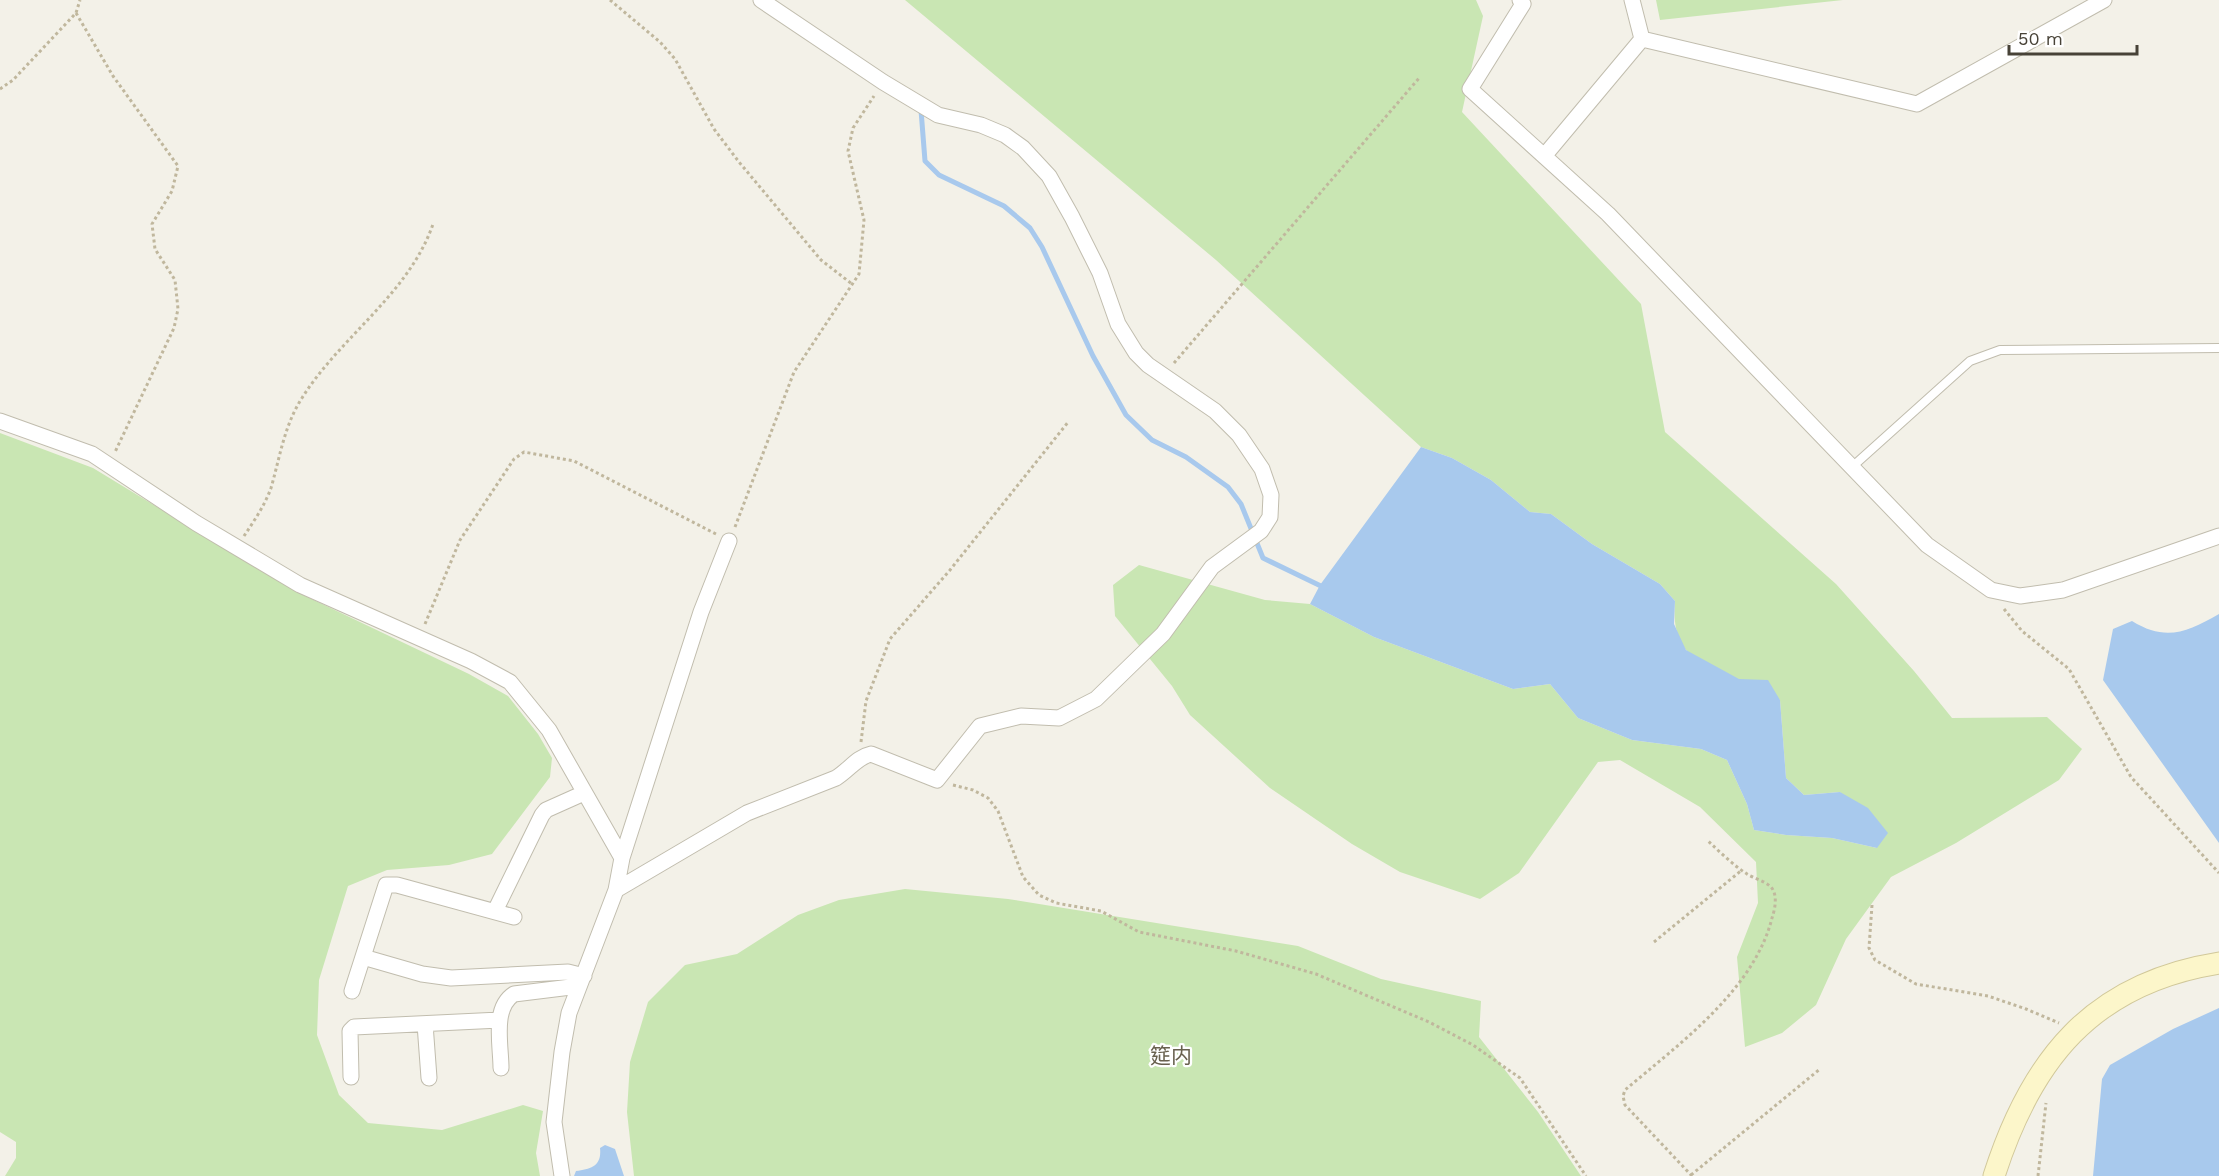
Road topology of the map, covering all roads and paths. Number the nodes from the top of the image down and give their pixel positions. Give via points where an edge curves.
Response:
1 (80, 0) edge
2 (610, 0) edge
3 (761, 0) edge
4 (1520, 0) edge
5 (1632, 0) edge
6 (2104, 0) edge
7 (76, 13) junction
8 (1642, 39) junction
9 (1420, 77) dead end
10 (883, 82) junction
11 (0, 89) edge
12 (1545, 155) junction
13 (433, 224) dead end
14 (852, 284) junction
15 (2219, 348) edge
16 (1163, 376) junction
17 (0, 421) edge
18 (1069, 421) dead end
19 (109, 464) junction
20 (1852, 467) junction
21 (2219, 536) edge
22 (729, 541) junction
23 (236, 547) junction
24 (1991, 590) junction
25 (418, 639) junction
26 (861, 756) junction
27 (937, 780) junction
28 (584, 793) junction
29 (1708, 841) dead end
30 (622, 858) junction
31 (1742, 870) junction
32 (2219, 873) edge
33 (616, 890) junction
34 (1872, 905) dead end
35 (495, 912) junction
36 (514, 916) dead end
37 (1654, 942) dead end
38 (363, 957) junction
39 (2219, 963) edge
40 (582, 981) junction
41 (352, 991) dead end
42 (500, 1020) junction
43 (425, 1024) junction
44 (2073, 1032) junction
45 (501, 1068) dead end
46 (1820, 1070) dead end
47 (351, 1077) dead end
48 (429, 1077) dead end
49 (2046, 1102) dead end
50 (1692, 1175) edge
51 (561, 1176) edge
52 (1586, 1176) edge
53 (1994, 1176) edge
54 (2038, 1176) edge

1 - 7 path
2 - 14 path via 675,59 714,129 739,162 821,260
3 - 10 street
4 - 12 street via 1523,4 1470,89
5 - 8 street
6 - 8 street via 1917,104
7 - 11 path
7 - 19 path via 113,76 178,166 172,191 152,224 155,249 175,280 178,309 174,328
8 - 12 street
9 - 16 path
10 - 14 path via 853,128 848,151 864,220 859,274
10 - 16 street via 938,115 1005,135 1023,148 1049,176 1072,218 1100,273 1118,324 1136,353
12 - 20 street via 1608,214
13 - 23 path via 416,262 331,359 301,400 287,428 270,490
14 - 22 path via 794,372
15 - 20 lane via 2000,350 1970,361
16 - 27 street via 1215,411 1239,435 1262,469 1271,495 1270,517 1261,531 1212,567 1163,634 1096,699 1059,718 1020,716 980,726
17 - 19 street via 80,448
18 - 26 path via 890,639 866,701
19 - 23 street
20 - 24 street via 1927,545
21 - 24 street via 2063,590 2019,596
22 - 25 path via 574,461 524,452 514,459 460,540
22 - 30 street via 701,612
23 - 25 street via 300,585
24 - 32 path via 2022,631 2070,669 2131,777
25 - 28 street via 510,682 549,730
26 - 27 street via 871,754
26 - 33 street via 836,778 747,813
27 - 52 path via 987,798 998,811 1023,877 1039,895 1056,903 1101,911 1138,932 1236,951 1316,974 1473,1045 1520,1078
28 - 30 street
28 - 35 street via 542,815
29 - 31 path
30 - 33 street
31 - 37 path
31 - 50 path via 1771,887 1775,895 1770,927 1761,947 1712,1014 1625,1090 1623,1096 1625,1105
33 - 40 street
34 - 44 path via 1869,948 1875,960 1916,984 1988,996
35 - 36 street
35 - 38 street via 386,885
38 - 40 street via 452,978 557,972
38 - 41 street
39 - 44 main road via 2176,972 2123,995
40 - 42 street via 514,994 502,1004
40 - 51 street via 569,1013 554,1122
42 - 43 street
42 - 45 street
43 - 47 street via 354,1027 350,1031
43 - 48 street
44 - 53 main road via 2034,1081 2007,1135
46 - 50 path
49 - 54 path

